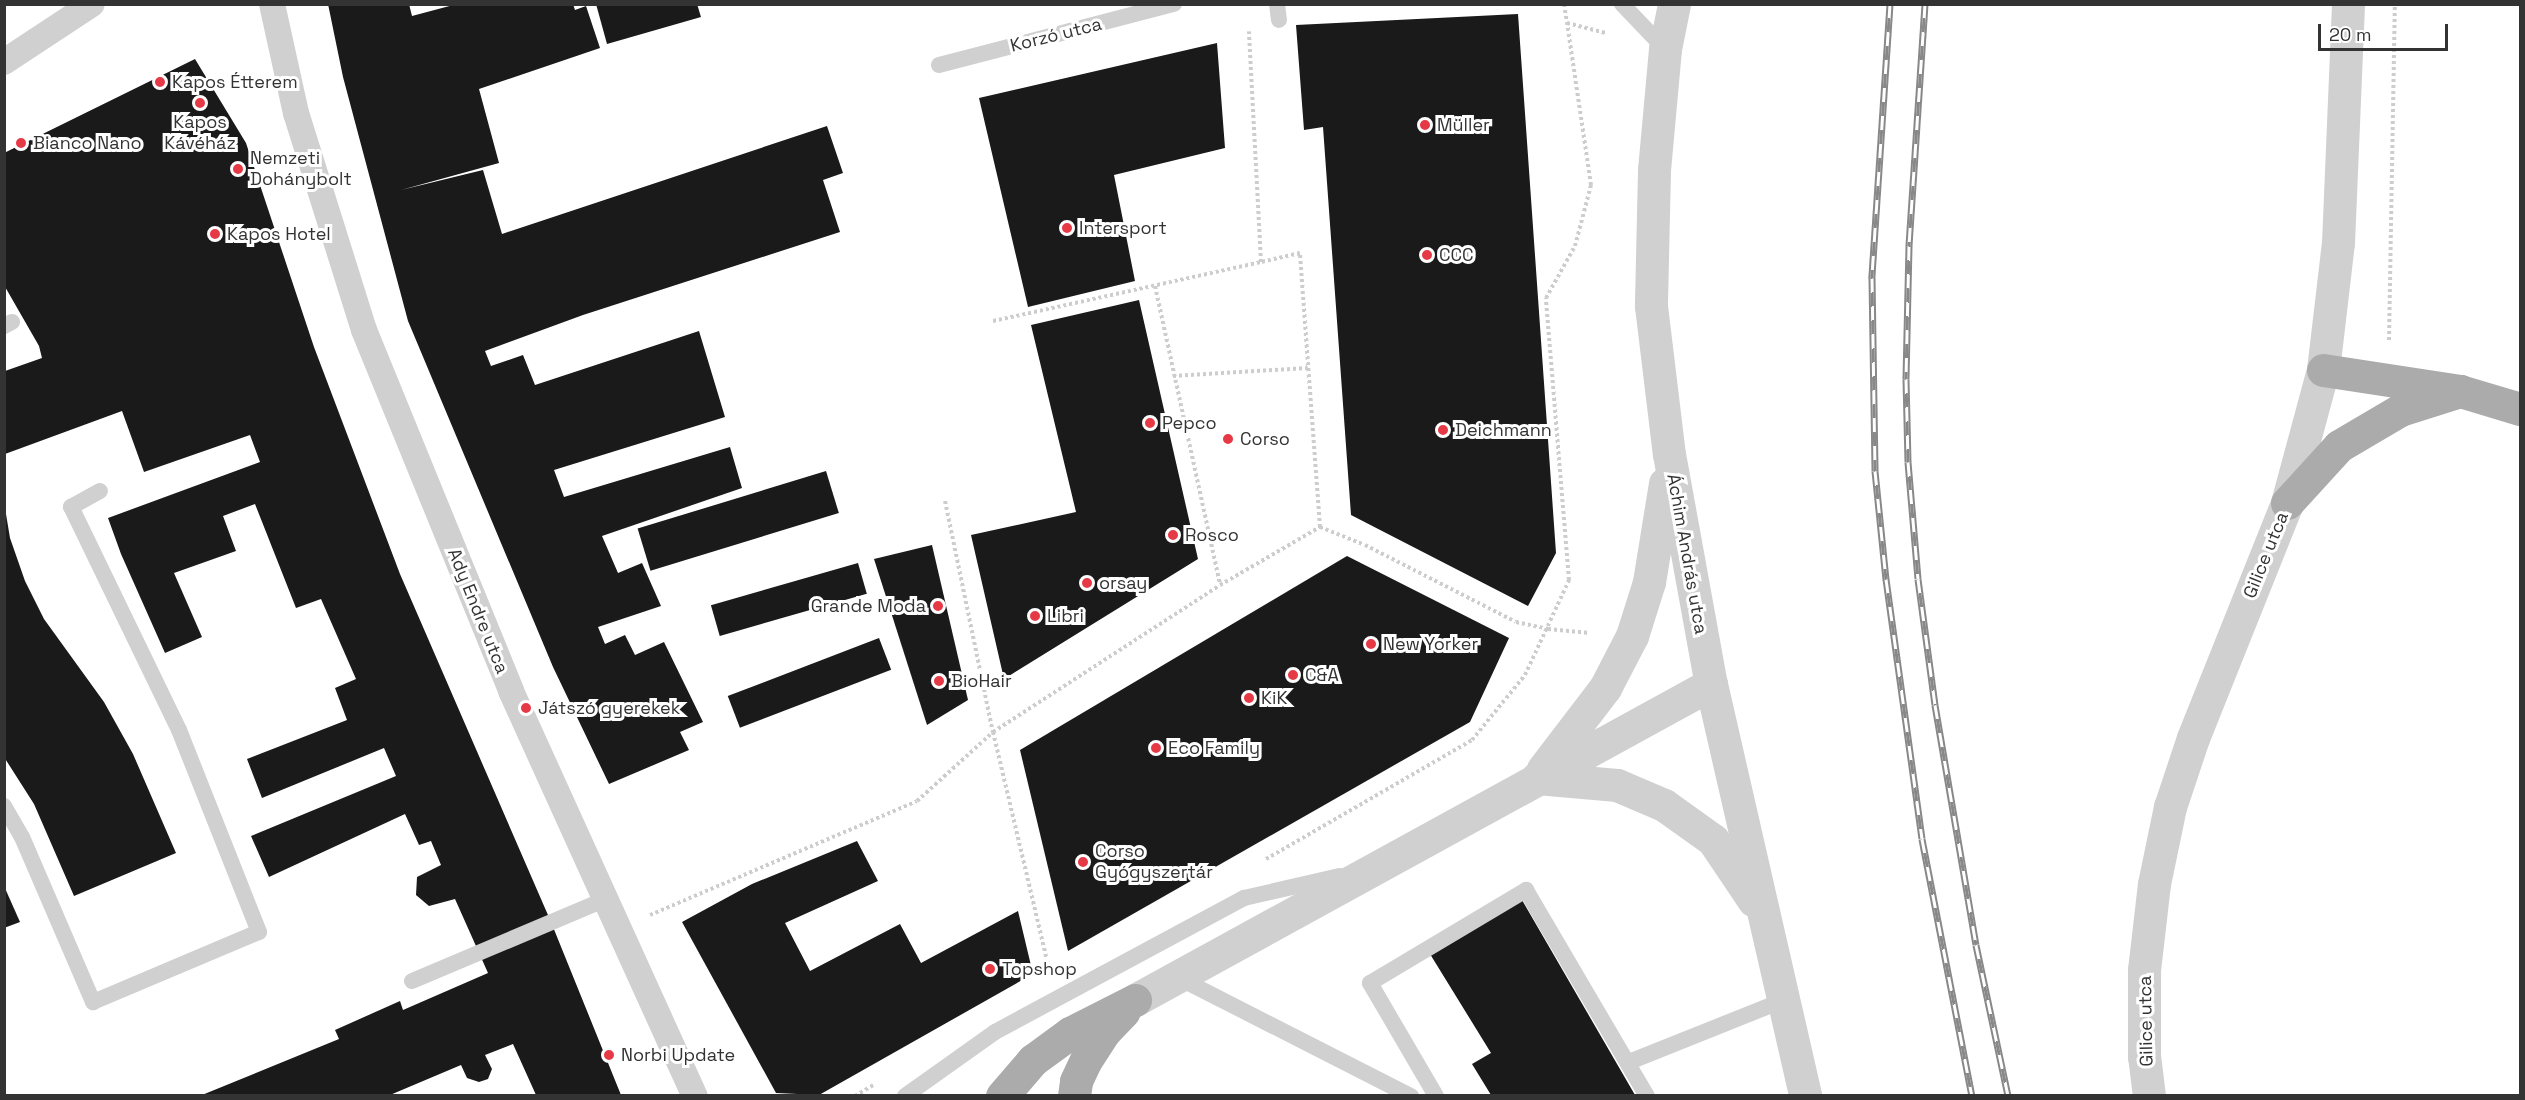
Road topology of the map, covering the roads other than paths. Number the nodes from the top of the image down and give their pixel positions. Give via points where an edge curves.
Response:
1 (92, 4) edge
2 (272, 4) edge
3 (1174, 4) edge
4 (1622, 4) edge
5 (1674, 4) edge
6 (2348, 4) edge
7 (1665, 49) junction
8 (4, 62) edge
9 (939, 65) dead end
10 (2323, 370) junction
11 (2460, 391) junction
12 (2520, 409) edge
13 (1669, 454) junction
14 (100, 491) dead end
15 (2287, 503) junction
16 (1711, 684) junction
17 (1537, 778) junction
18 (4, 807) edge
19 (1379, 867) junction
20 (606, 899) junction
21 (1765, 917) junction
22 (1176, 976) junction
23 (412, 981) dead end
24 (1135, 1000) junction
25 (1784, 1000) junction
26 (1629, 1062) junction
27 (695, 1095) edge
28 (905, 1095) edge
29 (1002, 1095) edge
30 (1074, 1095) edge
31 (1411, 1095) edge
32 (1436, 1095) edge
33 (1647, 1095) edge
34 (1805, 1095) edge
35 (2149, 1095) edge

1 - 8 street
2 - 20 street, Ady Endre utca via 296,113 364,330 511,691
3 - 9 lane, Korzó utca
4 - 7 lane
5 - 7 street, Áchim András utca
6 - 10 street, Gilice utca via 2338,243
7 - 13 street, Áchim András utca via 1654,170 1651,306
10 - 11 main road
10 - 15 street, Gilice utca
11 - 12 main road
11 - 15 main road via 2400,410 2338,446
13 - 16 street, Áchim András utca
13 - 17 street via 1649,582 1632,636 1605,688
14 - 18 lane via 72,507 179,730 259,932 93,1002 22,837
15 - 35 street, Gilice utca via 2193,738 2170,807 2154,884 2144,970 2144,1057
16 - 17 street
16 - 21 street, Áchim András utca
17 - 19 street
17 - 21 street via 1617,784 1664,805 1713,840
19 - 22 street
19 - 28 lane via 1244,898 995,1032
20 - 23 lane
20 - 27 street, Ady Endre utca
21 - 25 street, Áchim András utca
22 - 24 street
22 - 31 lane
24 - 29 main road via 1070,1034 1033,1060
24 - 30 main road via 1104,1032 1086,1060
25 - 26 lane
25 - 34 street, Áchim András utca
26 - 32 lane via 1526,890 1370,982
26 - 33 lane

